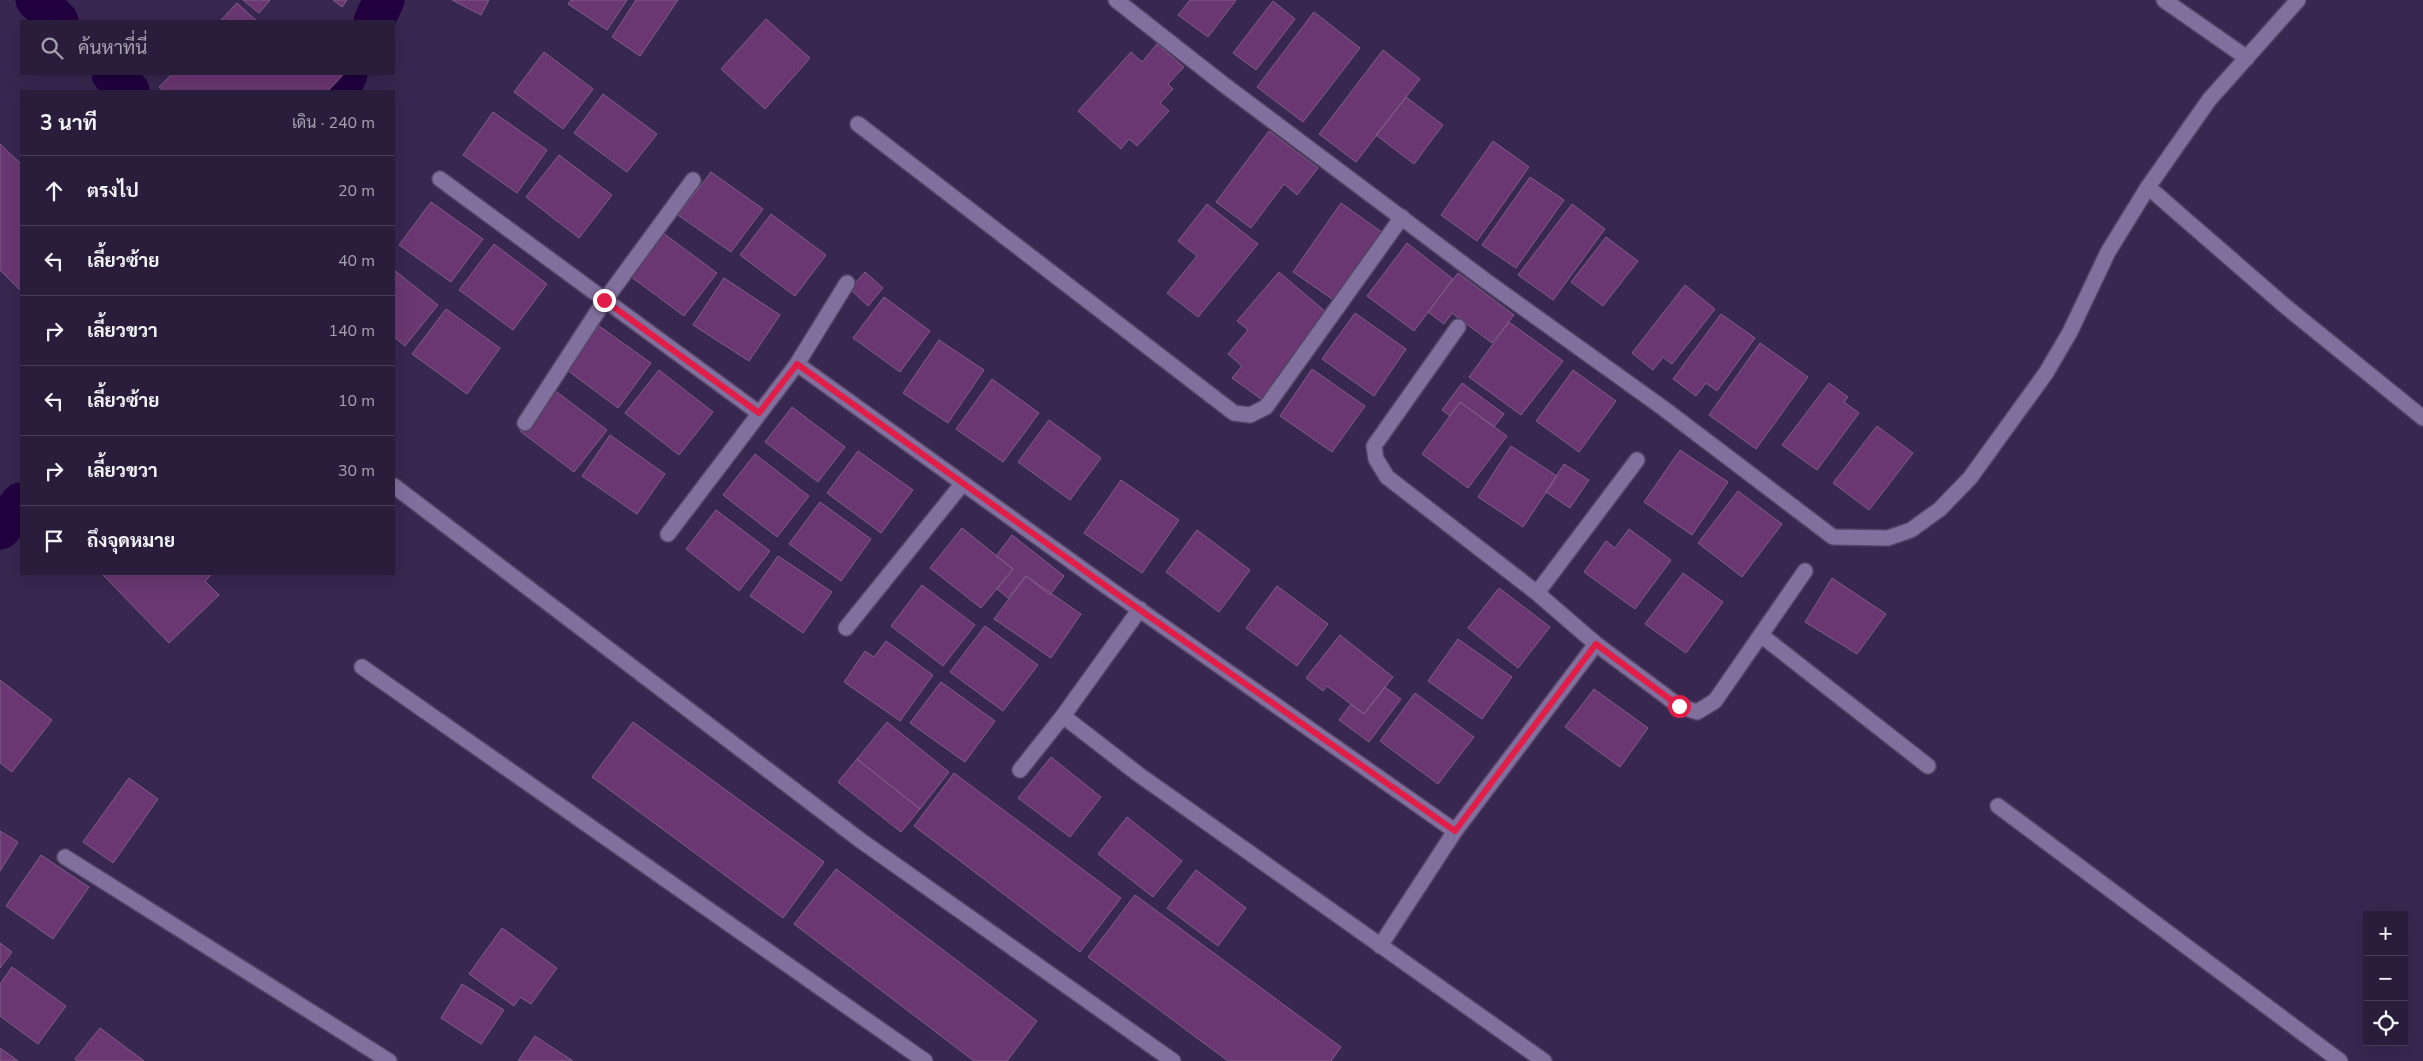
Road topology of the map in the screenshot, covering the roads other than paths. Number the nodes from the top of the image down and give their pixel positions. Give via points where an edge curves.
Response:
1 (1116, 0) edge
2 (2164, 0) edge
3 (2298, 0) edge
4 (2247, 58) junction
5 (858, 124) dead end
6 (440, 179) dead end
7 (693, 180) dead end
8 (2148, 187) junction
9 (1402, 217) junction
10 (847, 284) dead end
11 (604, 300) junction
12 (1458, 327) dead end
13 (797, 364) junction
14 (759, 413) junction
15 (2423, 418) edge
16 (525, 424) dead end
17 (1636, 460) dead end
18 (963, 483) junction
19 (395, 487) edge
20 (668, 534) dead end
21 (1805, 571) dead end
22 (1537, 593) junction
23 (1140, 609) junction
24 (846, 628) dead end
25 (1762, 636) junction
26 (1596, 644) junction
27 (362, 667) dead end
28 (1063, 716) junction
29 (1928, 766) dead end
30 (1020, 770) dead end
31 (1998, 806) dead end
32 (1455, 831) junction
33 (65, 857) dead end
34 (1380, 946) junction
35 (388, 1061) edge
36 (925, 1061) edge
37 (1173, 1061) edge
38 (1544, 1061) edge
39 (2340, 1061) edge

1 - 9 street
2 - 4 street
3 - 4 street
4 - 8 street via 2209,100
5 - 9 street via 1234,413 1250,415 1266,407
6 - 11 street
7 - 11 street
8 - 9 street via 2108,252 2070,332 2046,372 1970,478 1940,509 1911,530 1888,538 1833,536
8 - 15 street via 2285,306
10 - 13 street
11 - 14 street
11 - 16 street
12 - 22 street via 1374,446 1376,459 1387,477
13 - 14 street
13 - 18 street
14 - 20 street
17 - 22 street
18 - 23 street
18 - 24 street
19 - 37 street via 860,840
21 - 25 street
22 - 26 street
23 - 28 street
23 - 32 street
25 - 26 street via 1715,700 1697,712 1679,706
25 - 29 street
26 - 32 street
27 - 36 street
28 - 30 street
28 - 34 street via 1138,774
31 - 39 street
32 - 34 street
33 - 35 street
34 - 38 street

